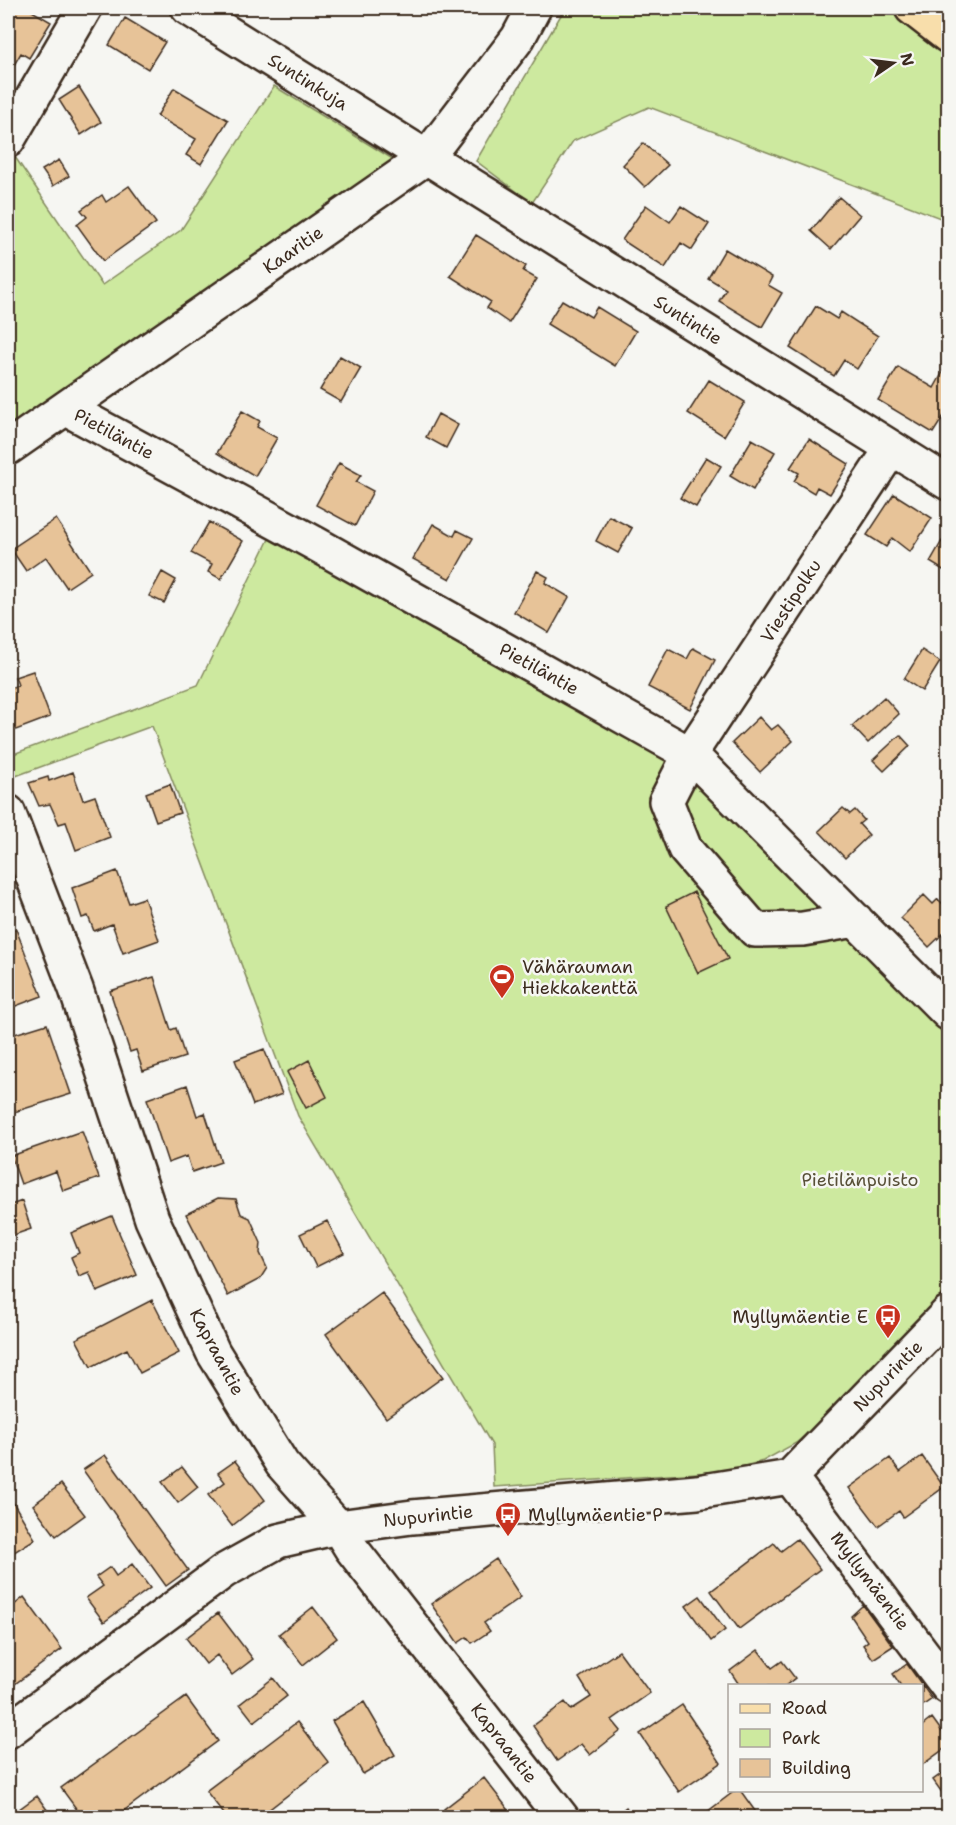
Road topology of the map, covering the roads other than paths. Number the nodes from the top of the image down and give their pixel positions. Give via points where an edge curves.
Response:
1 (85, 8) edge
2 (188, 8) edge
3 (534, 8) edge
4 (912, 8) edge
5 (948, 36) edge
6 (8, 140) edge
7 (427, 157) junction
8 (67, 409) junction
9 (8, 448) edge
10 (892, 448) junction
11 (948, 483) edge
12 (690, 754) junction
13 (8, 812) edge
14 (856, 920) junction
15 (948, 1013) edge
16 (948, 1313) edge
17 (790, 1477) junction
18 (338, 1527) junction
19 (948, 1687) edge
20 (8, 1731) edge
21 (562, 1818) edge

1 - 6 street
2 - 7 street, Suntinkuja
3 - 7 street, Kaaritie via 518,38
4 - 5 main road
7 - 8 street, Kaaritie
7 - 10 street, Suntintie
8 - 9 street, Kaaritie
8 - 12 street, Pietiläntie
10 - 11 street, Suntintie
10 - 12 street, Viestipolku
12 - 14 street, Pietiläntie
12 - 14 street, Viestipolku via 666,801 685,849 755,930
13 - 18 street, Kapraantie via 76,989 152,1219 213,1352 282,1464
14 - 15 street, Pietiläntie
16 - 17 street, Nupurintie
17 - 18 street, Nupurintie via 697,1492
17 - 19 street, Myllymäentie
18 - 20 street, Nupurintie via 278,1541 224,1571
18 - 21 street, Kapraantie

